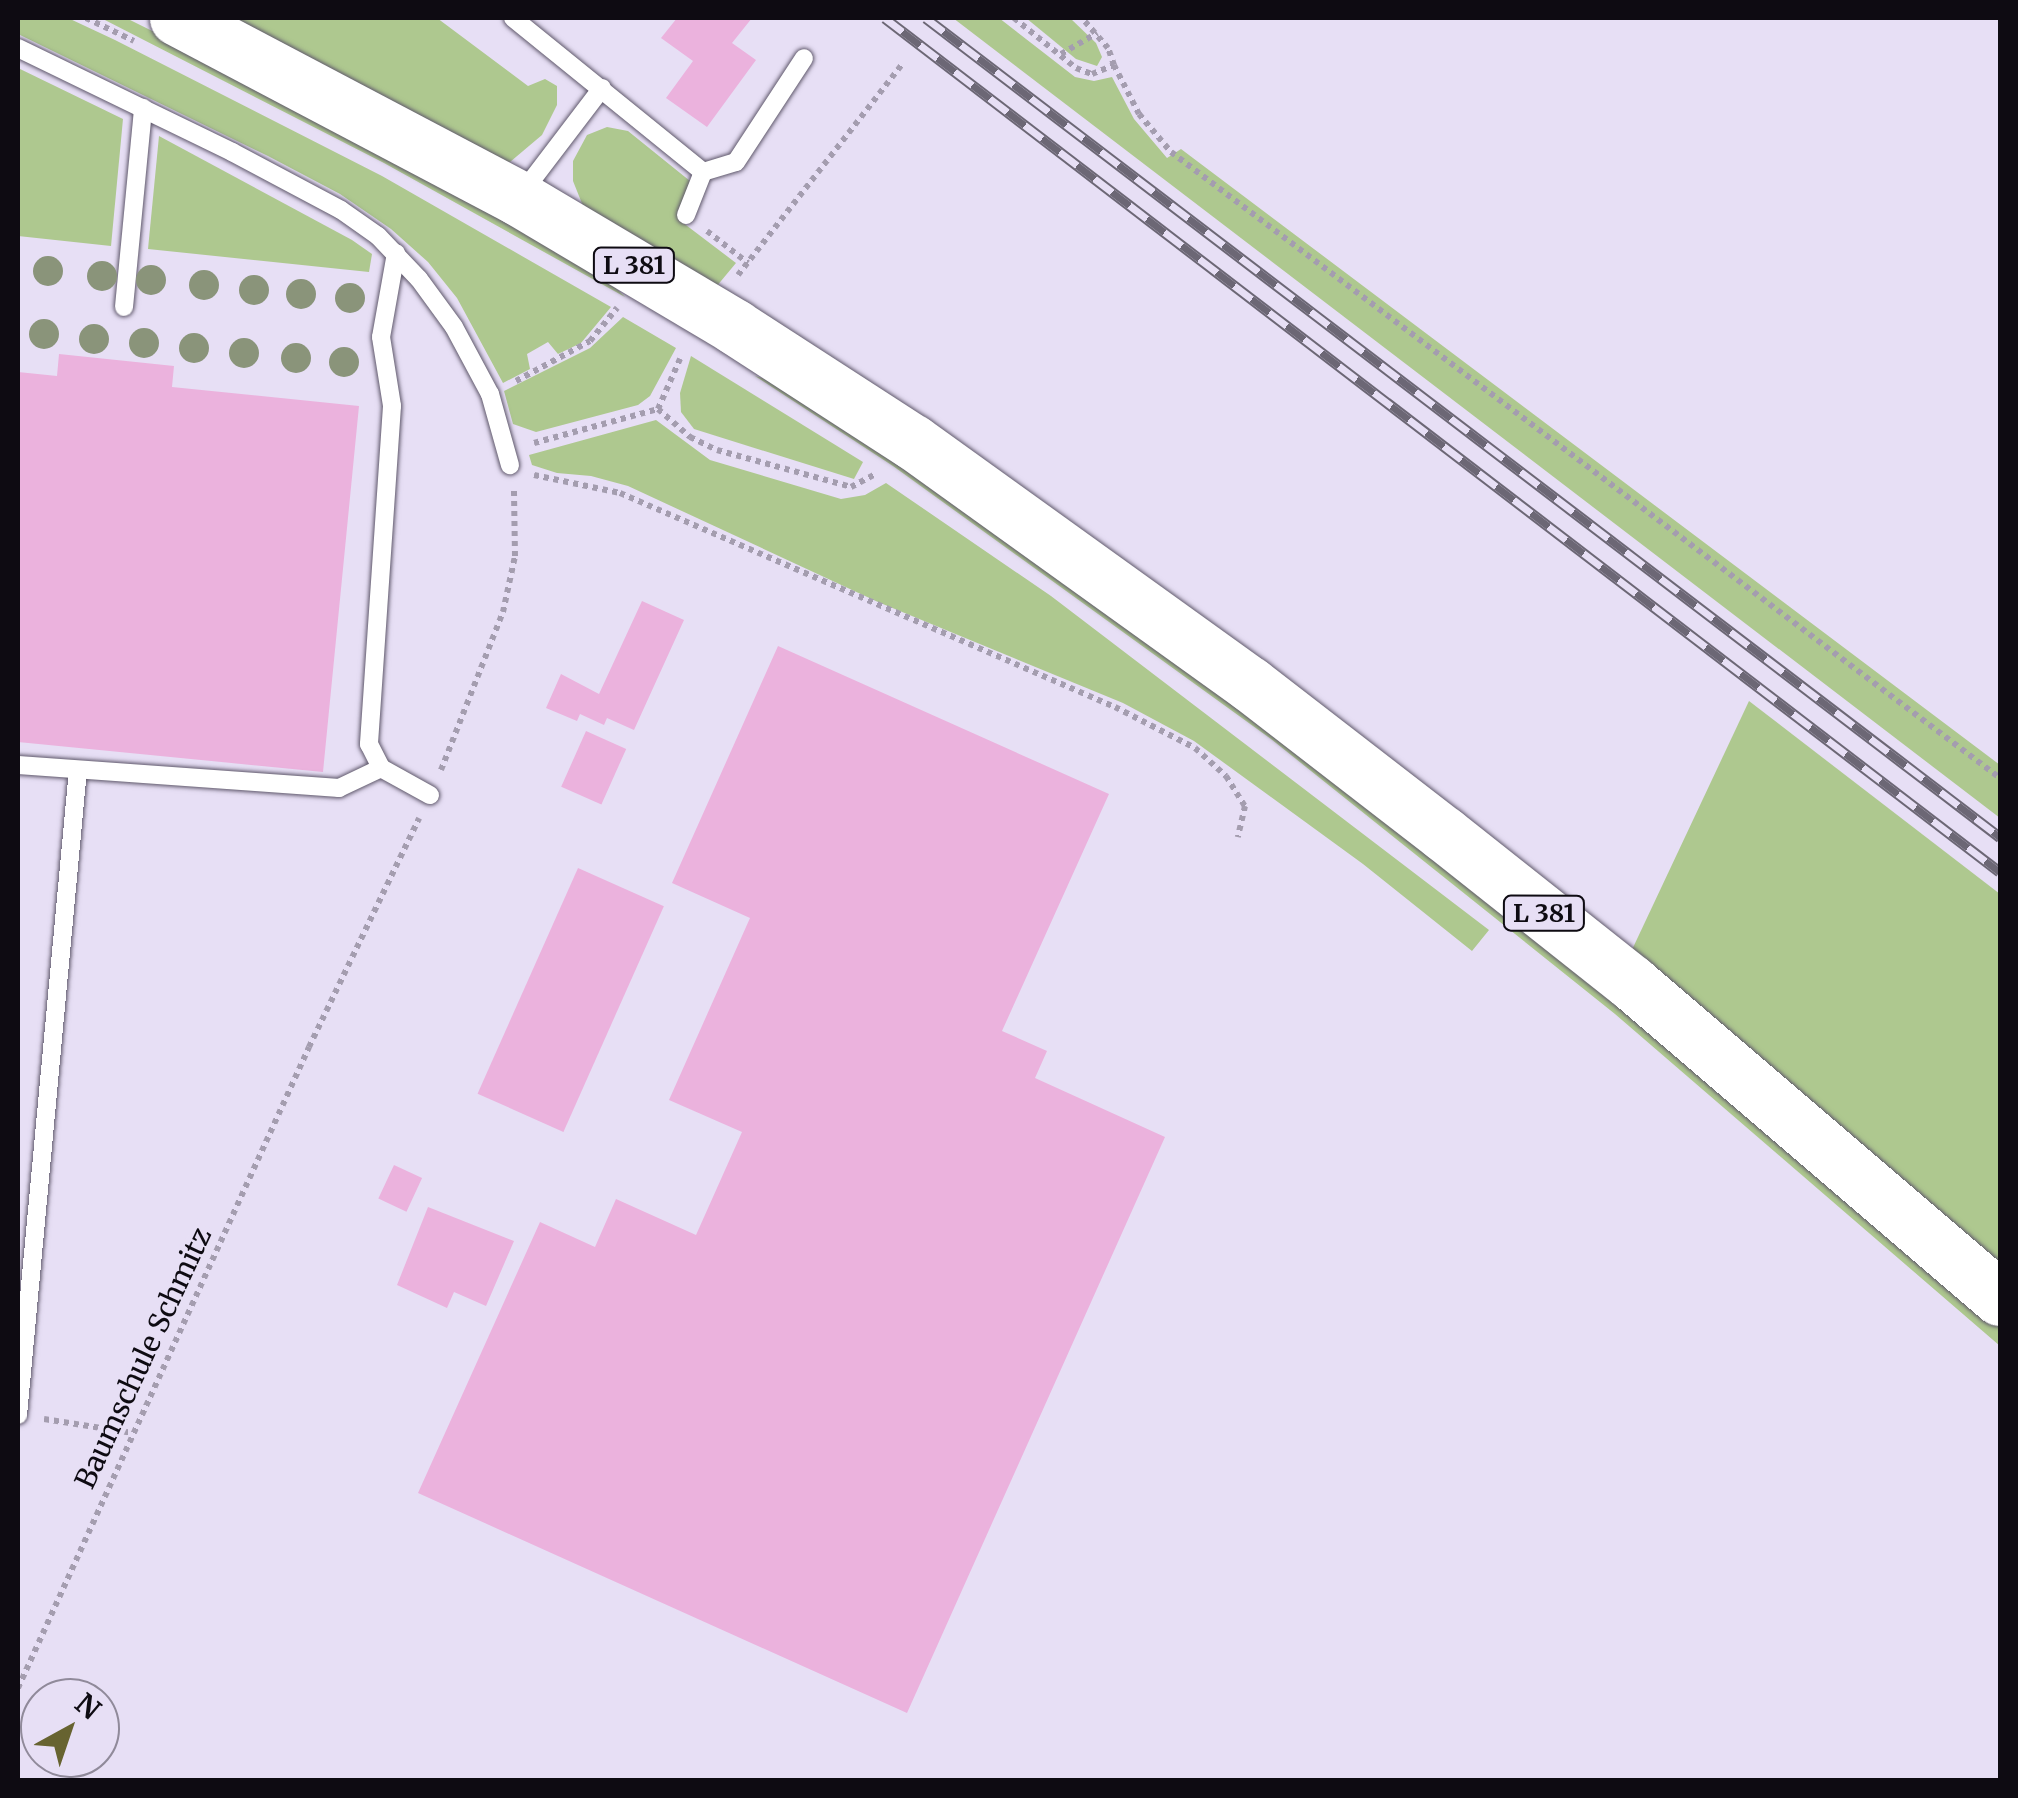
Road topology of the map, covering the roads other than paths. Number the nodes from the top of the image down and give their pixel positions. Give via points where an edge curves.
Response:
1 (513, 18) edge
2 (156, 30) edge
3 (18, 48) edge
4 (804, 58) dead end
5 (602, 88) junction
6 (143, 108) junction
7 (703, 172) junction
8 (518, 198) junction
9 (686, 215) road end
10 (396, 253) junction
11 (124, 307) dead end
12 (508, 456) road end
13 (18, 766) edge
14 (381, 768) junction
15 (78, 770) junction
16 (430, 795) dead end
17 (2000, 1298) edge
18 (23, 1304) edge
19 (18, 1403) edge

1 - 5 lane
2 - 8 main road, L 381
3 - 6 lane
4 - 7 lane via 736,162
5 - 7 lane
5 - 8 lane
6 - 10 lane via 340,210
6 - 11 lane
7 - 9 lane
8 - 17 main road, L 381 via 913,442 1250,684 1632,984
10 - 12 lane via 441,306 490,394
10 - 14 lane via 382,337 392,406 368,734
13 - 15 lane
14 - 15 lane via 338,788
14 - 16 lane
15 - 18 lane
18 - 19 lane

